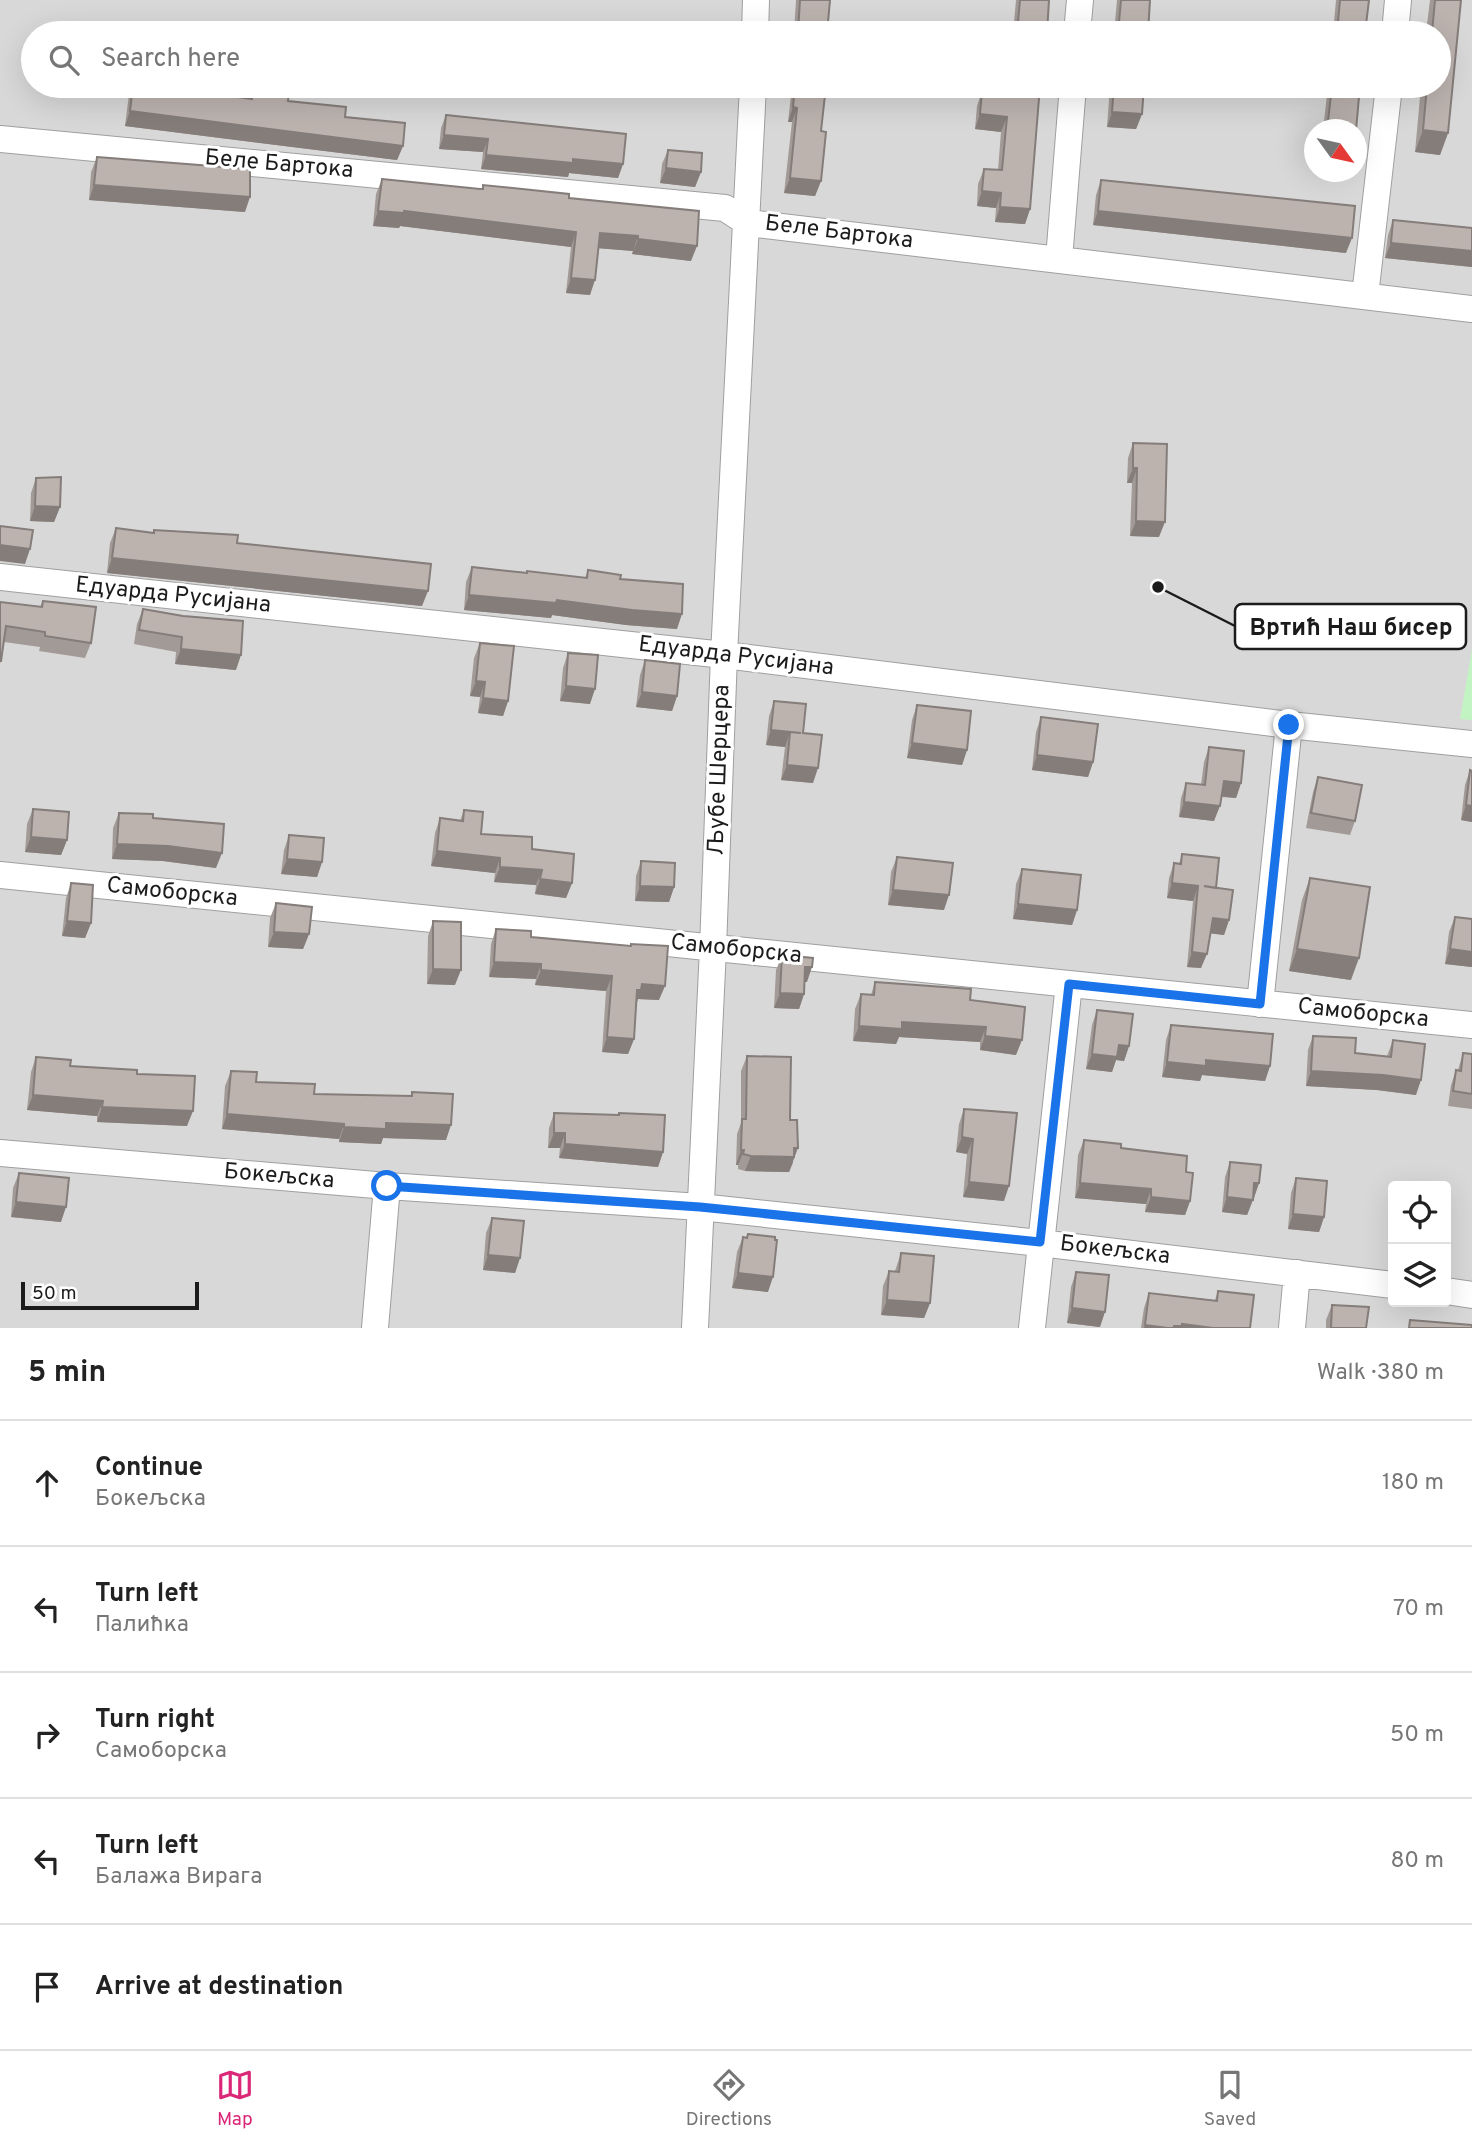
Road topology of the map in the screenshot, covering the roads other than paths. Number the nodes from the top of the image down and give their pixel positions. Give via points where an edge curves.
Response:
1 (756, 0) edge
2 (1080, 0) edge
3 (1398, 0) edge
4 (755, 21) edge
5 (1078, 21) edge
6 (1396, 21) edge
7 (753, 98) edge
8 (1072, 98) edge
9 (1388, 98) edge
10 (0, 139) edge
11 (748, 223) junction
12 (1059, 259) junction
13 (1365, 296) junction
14 (1472, 309) edge
15 (0, 577) edge
16 (724, 655) junction
17 (1289, 725) junction
18 (1472, 744) edge
19 (0, 875) edge
20 (713, 948) junction
21 (1069, 984) junction
22 (1260, 1004) junction
23 (1472, 1026) edge
24 (0, 1153) edge
25 (387, 1186) junction
26 (700, 1207) junction
27 (1040, 1242) junction
28 (1297, 1273) junction
29 (1388, 1284) edge
30 (1451, 1292) edge
31 (1472, 1295) edge
32 (375, 1328) edge
33 (695, 1328) edge
34 (1032, 1328) edge
35 (1292, 1328) edge

1 - 4 street
2 - 5 street
3 - 6 street
7 - 11 street, Љубе Шерцера
8 - 12 street
9 - 13 street
10 - 11 street, Беле Бартока via 724,208
11 - 12 street, Беле Бартока
11 - 16 street, Љубе Шерцера
12 - 13 street, Беле Бартока
13 - 14 street, Беле Бартока
15 - 16 street, Едуарда Русијана
16 - 17 street, Едуарда Русијана
16 - 20 street, Љубе Шерцера
17 - 18 street, Едуарда Русијана
17 - 22 street
19 - 20 street, Самоборска
20 - 21 street, Самоборска
20 - 26 street, Љубе Шерцера
21 - 22 street, Самоборска
21 - 27 street
22 - 23 street, Самоборска
24 - 25 street, Бокељска
25 - 26 street, Бокељска
25 - 32 street
26 - 27 street, Бокељска
26 - 33 street, Љубе Шерцера
27 - 28 street, Бокељска
27 - 34 street
28 - 29 street, Бокељска
28 - 35 street
30 - 31 street

